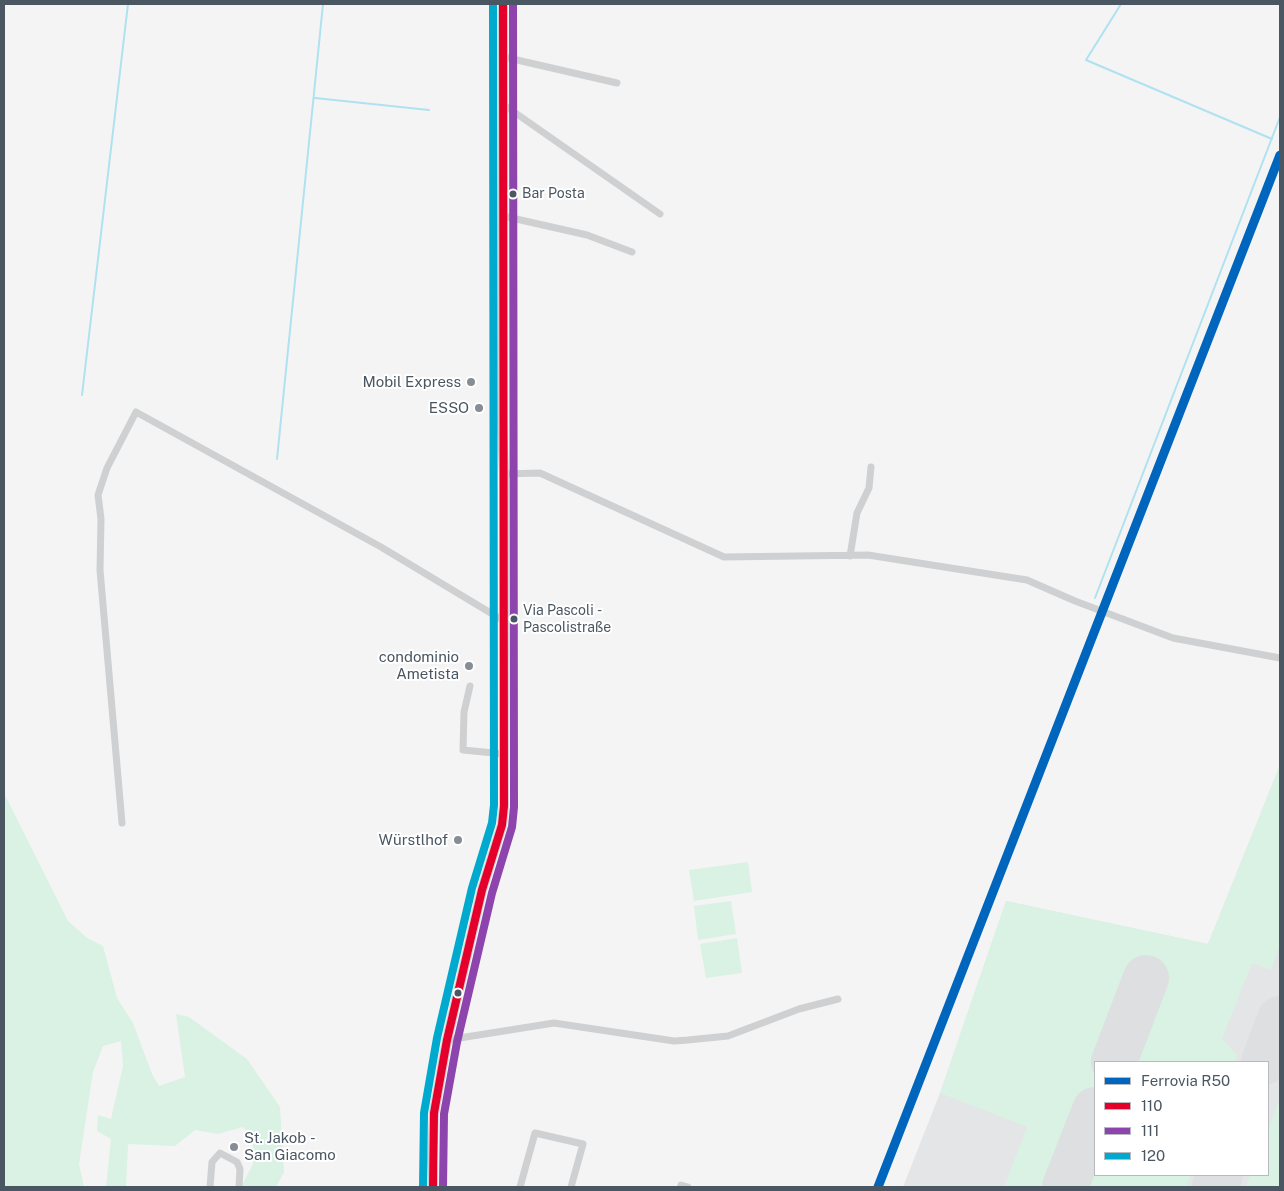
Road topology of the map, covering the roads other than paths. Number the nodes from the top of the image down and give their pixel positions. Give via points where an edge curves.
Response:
1 (503, 4) edge
2 (504, 57) junction
3 (617, 83) dead end
4 (504, 105) junction
5 (660, 214) dead end
6 (503, 216) junction
7 (632, 252) dead end
8 (871, 467) dead end
9 (504, 474) junction
10 (850, 556) junction
11 (504, 621) junction
12 (1280, 658) edge
13 (470, 686) dead end
14 (504, 754) junction
15 (122, 823) dead end
16 (838, 999) dead end
17 (447, 1040) junction
18 (210, 1187) edge
19 (239, 1187) edge
20 (433, 1187) edge
21 (520, 1187) edge
22 (571, 1187) edge

1 - 2 street
2 - 3 street
2 - 4 street
4 - 5 street
4 - 6 street
6 - 7 street via 587,235
6 - 9 street
8 - 10 street via 869,488 857,513
9 - 10 street via 540,473 724,557
9 - 11 street
10 - 12 street via 868,555 1027,580 1173,638
11 - 14 street
11 - 15 street via 381,547 136,412 107,468 98,495 100,570
13 - 14 street via 464,712 463,750
14 - 17 street via 502,826 482,890
16 - 17 street via 799,1009 728,1036 674,1041 554,1023
17 - 20 street via 434,1113
18 - 19 street via 212,1162 220,1153 237,1162
21 - 22 street via 535,1133 583,1144

